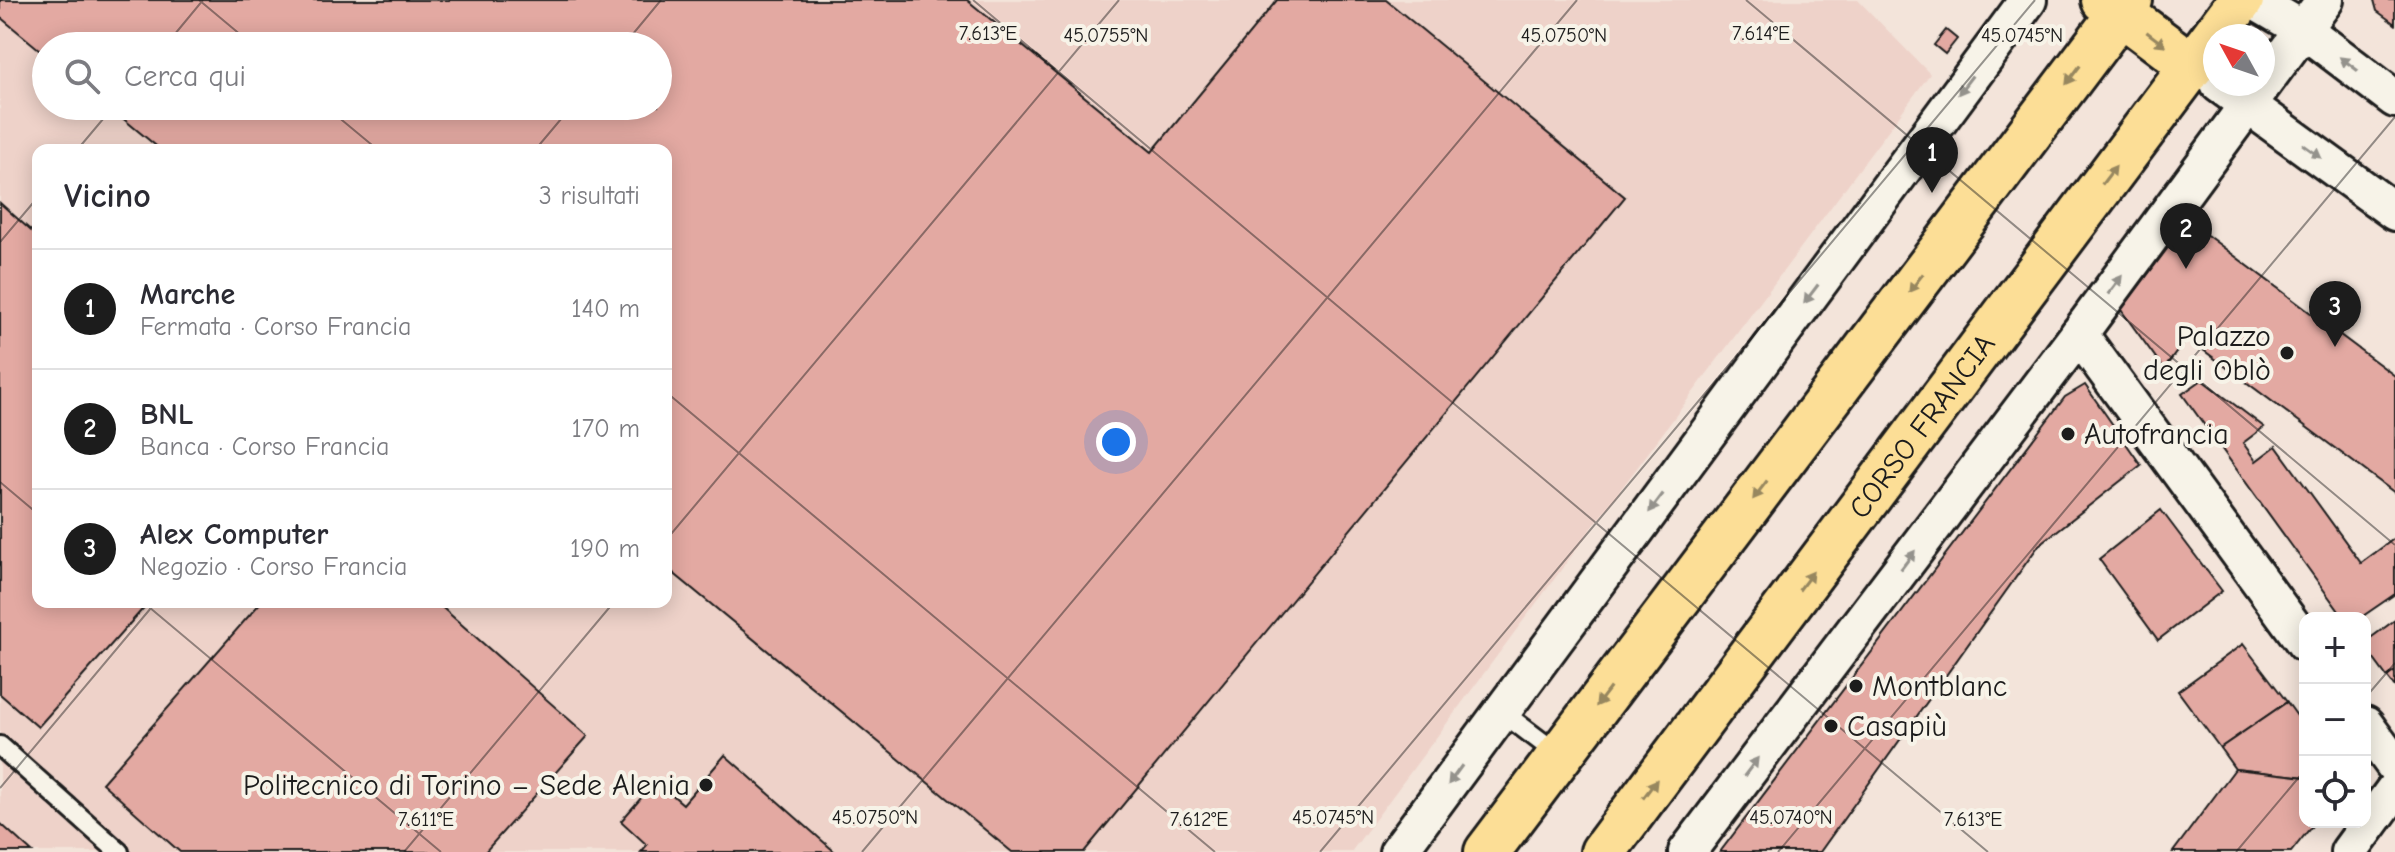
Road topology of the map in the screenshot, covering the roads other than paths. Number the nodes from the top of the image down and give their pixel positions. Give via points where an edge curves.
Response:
1 (2028, 0) edge
2 (2241, 0) edge
3 (2253, 0) edge
4 (2325, 0) edge
5 (2118, 4) edge
6 (2231, 24) edge
7 (2304, 30) junction
8 (2203, 72) edge
9 (2203, 85) edge
10 (2237, 96) edge
11 (2395, 99) edge
12 (2250, 105) junction
13 (2395, 212) edge
14 (2079, 334) junction
15 (2299, 635) edge
16 (1502, 712) junction
17 (2371, 733) edge
18 (0, 746) edge
19 (1559, 755) junction
20 (2395, 766) edge
21 (2395, 789) edge
22 (119, 852) edge
23 (1398, 852) edge
24 (1487, 852) edge
25 (1603, 852) edge
26 (1687, 852) edge
27 (2349, 852) edge

1 -> 16 street
2 - 6 main road, CORSO FRANCIA
3 - 7 street
4 - 7 street
5 -> 8 main road
5 -> 19 main road
11 -> 7 street
7 - 12 street
25 -> 9 main road, CORSO FRANCIA
10 - 12 street
12 -> 13 street
14 -> 12 street
14 - 15 street
26 -> 14 street
16 - 19 lane
16 -> 23 street
17 - 20 street
18 - 22 lane
19 - 24 main road
21 - 27 street

